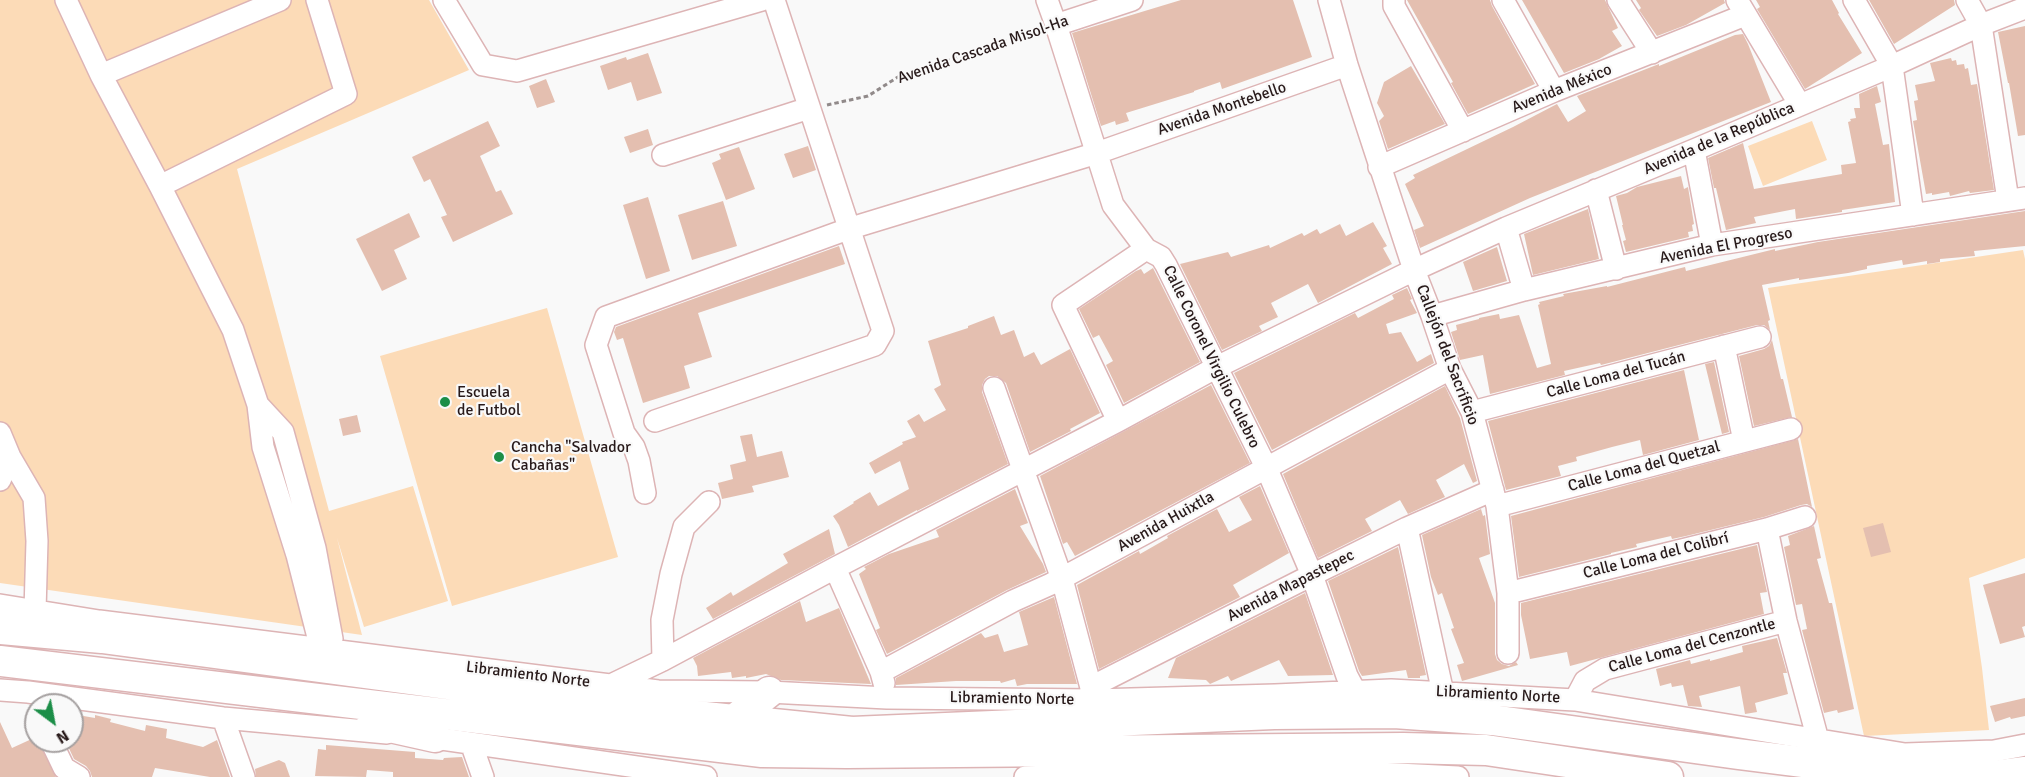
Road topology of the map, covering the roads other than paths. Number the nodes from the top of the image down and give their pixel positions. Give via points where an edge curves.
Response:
1 (66, 0) edge
2 (280, 0) edge
3 (317, 0) edge
4 (444, 0) edge
5 (762, 0) edge
6 (774, 0) edge
7 (1047, 0) edge
8 (1132, 0) edge
9 (1329, 0) edge
10 (1503, 0) edge
11 (1618, 0) edge
12 (1854, 0) edge
13 (1967, 0) edge
14 (1394, 3) edge
15 (1741, 8) edge
16 (2025, 8) edge
17 (1056, 25) junction
18 (1981, 25) junction
19 (1652, 53) junction
20 (1347, 65) junction
21 (1892, 66) junction
22 (101, 75) junction
23 (1554, 91) junction
24 (1800, 105) junction
25 (808, 108) junction
26 (1463, 131) junction
27 (1694, 150) junction
28 (1097, 153) junction
29 (663, 155) dead end
30 (1379, 167) junction
31 (160, 186) junction
32 (1596, 190) junction
33 (2017, 199) edge
34 (1913, 214) junction
35 (1506, 228) junction
36 (848, 229) junction
37 (1712, 245) junction
38 (1146, 249) junction
39 (1616, 269) junction
40 (1414, 270) junction
41 (1524, 290) junction
42 (1432, 316) junction
43 (1760, 337) dead end
44 (1724, 346) junction
45 (1217, 368) junction
46 (1450, 369) junction
47 (994, 388) dead end
48 (1472, 412) junction
49 (655, 421) dead end
50 (1118, 421) junction
51 (1791, 429) dead end
52 (0, 433) edge
53 (1744, 441) junction
54 (10, 457) junction
55 (1266, 467) junction
56 (1023, 470) junction
57 (0, 480) edge
58 (645, 493) dead end
59 (1495, 498) junction
60 (709, 502) dead end
61 (1805, 517) dead end
62 (1407, 528) junction
63 (1767, 529) junction
64 (835, 568) junction
65 (1312, 575) junction
66 (1062, 579) junction
67 (1508, 593) junction
68 (0, 605) edge
69 (34, 611) junction
70 (1786, 621) junction
71 (0, 629) edge
72 (327, 650) junction
73 (1508, 653) dead end
74 (663, 660) junction
75 (0, 661) edge
76 (507, 672) junction
77 (880, 672) junction
78 (610, 685) junction
79 (0, 690) edge
80 (769, 692) junction
81 (1355, 692) junction
82 (271, 693) junction
83 (1093, 693) junction
84 (1443, 693) junction
85 (1198, 697) junction
86 (24, 698) edge
87 (887, 698) junction
88 (566, 700) junction
89 (1575, 700) junction
90 (84, 705) edge
91 (1234, 716) junction
92 (223, 718) junction
93 (734, 720) junction
94 (435, 737) junction
95 (1818, 740) junction
96 (471, 743) junction
97 (2025, 745) edge
98 (1251, 749) junction
99 (57, 753) edge
100 (2025, 772) edge
101 (1163, 773) junction
102 (1116, 775) edge
103 (1376, 775) edge
104 (79, 777) edge
105 (244, 777) edge
106 (483, 777) edge
107 (706, 777) edge
108 (1025, 777) edge
109 (1458, 777) edge
110 (1668, 777) edge

1 - 22 street
2 - 22 street
3 - 31 street via 346,94
4 - 5 street via 483,65 517,71
6 - 25 street
7 - 17 street, Calle Coronel Virgilio Culebro
8 - 17 street, Avenida Cascada Misol-Ha
9 - 20 street, Callejón del Sacrificio
10 - 23 street
11 - 19 street
12 - 21 street
13 - 18 street
14 - 26 street
15 - 19 street, Avenida México
15 - 24 street
16 - 18 street, Avenida de la República
17 - 28 street, Calle Coronel Virgilio Culebro
18 - 21 street, Avenida de la República
18 - 33 street
19 - 23 street, Avenida México
20 - 28 street, Avenida Montebello
20 - 30 street, Callejón del Sacrificio
21 - 24 street, Avenida de la República
21 - 34 street
22 - 31 street
23 - 26 street, Avenida México
24 - 27 street, Avenida de la República
25 - 29 street
25 - 36 street
26 - 30 street, Avenida México
27 - 32 street, Avenida de la República
27 - 37 street
28 - 36 street, Avenida Montebello
28 - 38 street, Calle Coronel Virgilio Culebro via 1113,204
30 - 40 street, Callejón del Sacrificio
31 - 72 street via 233,330 258,405 283,432 315,548
32 - 35 street, Avenida de la República
32 - 39 street
33 - 34 street, Avenida El Progreso
34 - 37 street, Avenida El Progreso
35 - 40 street, Avenida de la República
35 - 41 street
36 - 49 street via 883,331 874,345
36 - 58 street, Avenida Montebello via 606,317 596,345 624,433 639,462
37 - 39 street, Avenida El Progreso
38 - 45 street, Calle Coronel Virgilio Culebro via 1161,257
38 - 50 street via 1064,305
39 - 41 street, Avenida El Progreso
40 - 42 street, Callejón del Sacrificio
40 - 45 street, Avenida de la República
41 - 42 street, Avenida El Progreso
42 - 46 street, Callejón del Sacrificio
43 - 44 street, Calle Loma del Tucán
44 - 48 street, Calle Loma del Tucán
44 - 53 street
45 - 50 street, Avenida de la República
45 - 55 street, Calle Coronel Virgilio Culebro
46 - 48 street, Callejón del Sacrificio
46 - 55 street, Avenida Huixtla
47 - 56 street
48 - 59 street, Callejón del Sacrificio
50 - 56 street, Avenida de la República
51 - 53 street, Calle Loma del Quetzal
52 - 54 street
53 - 59 street, Calle Loma del Quetzal
54 - 57 street
54 - 69 street via 34,498
55 - 65 street, Calle Coronel Virgilio Culebro
55 - 66 street, Avenida Huixtla
56 - 64 street, Avenida de la República
56 - 66 street
59 - 62 street, Avenida Mapastepec
59 - 67 street, Callejón del Sacrificio
60 - 74 street via 684,527 662,620
61 - 63 street, Calle Loma del Colibrí
62 - 65 street, Avenida Mapastepec
62 - 84 street
63 - 67 street, Calle Loma del Colibrí
63 - 70 street
64 - 74 street, Avenida de la República
64 - 77 street
65 - 81 street, Calle Coronel Virgilio Culebro
65 - 83 street, Avenida Mapastepec
66 - 77 street, Avenida Huixtla
66 - 83 street
67 - 73 street, Callejón del Sacrificio
68 - 69 street, Libramiento Norte
69 - 72 street, Libramiento Norte
70 - 89 street, Calle Loma del Cenzontle via 1605,669 1585,681
70 - 95 street
71 - 88 highway, Libramiento Norte via 102,638
72 - 76 street, Libramiento Norte
74 - 78 street, Avenida de la República
75 - 82 highway
76 - 78 street, Libramiento Norte
76 - 88 highway
77 - 87 street
78 - 80 street, Libramiento Norte via 658,691
79 - 86 street
80 - 87 street, Libramiento Norte
80 - 93 highway
81 - 84 street, Libramiento Norte
81 - 85 street, Libramiento Norte
82 - 94 highway via 298,706
82 - 98 highway via 762,752
83 - 85 street, Libramiento Norte
83 - 87 street, Libramiento Norte
84 - 89 street, Libramiento Norte
85 - 91 highway
88 - 93 highway, Libramiento Norte
89 - 95 street, Libramiento Norte
90 - 92 street
91 - 93 highway, Libramiento Norte via 852,732
91 - 100 highway, Libramiento Norte via 1394,713 1492,720 1907,775 1994,776
92 - 94 street
92 - 105 street
94 - 96 street
95 - 97 street, Libramiento Norte via 1905,754 1994,751
96 - 106 street
96 - 107 street
98 - 101 highway
98 - 110 highway via 1486,750
99 - 104 street via 64,768
101 - 102 street
101 - 103 street via 1336,771
102 - 108 street
103 - 109 street

